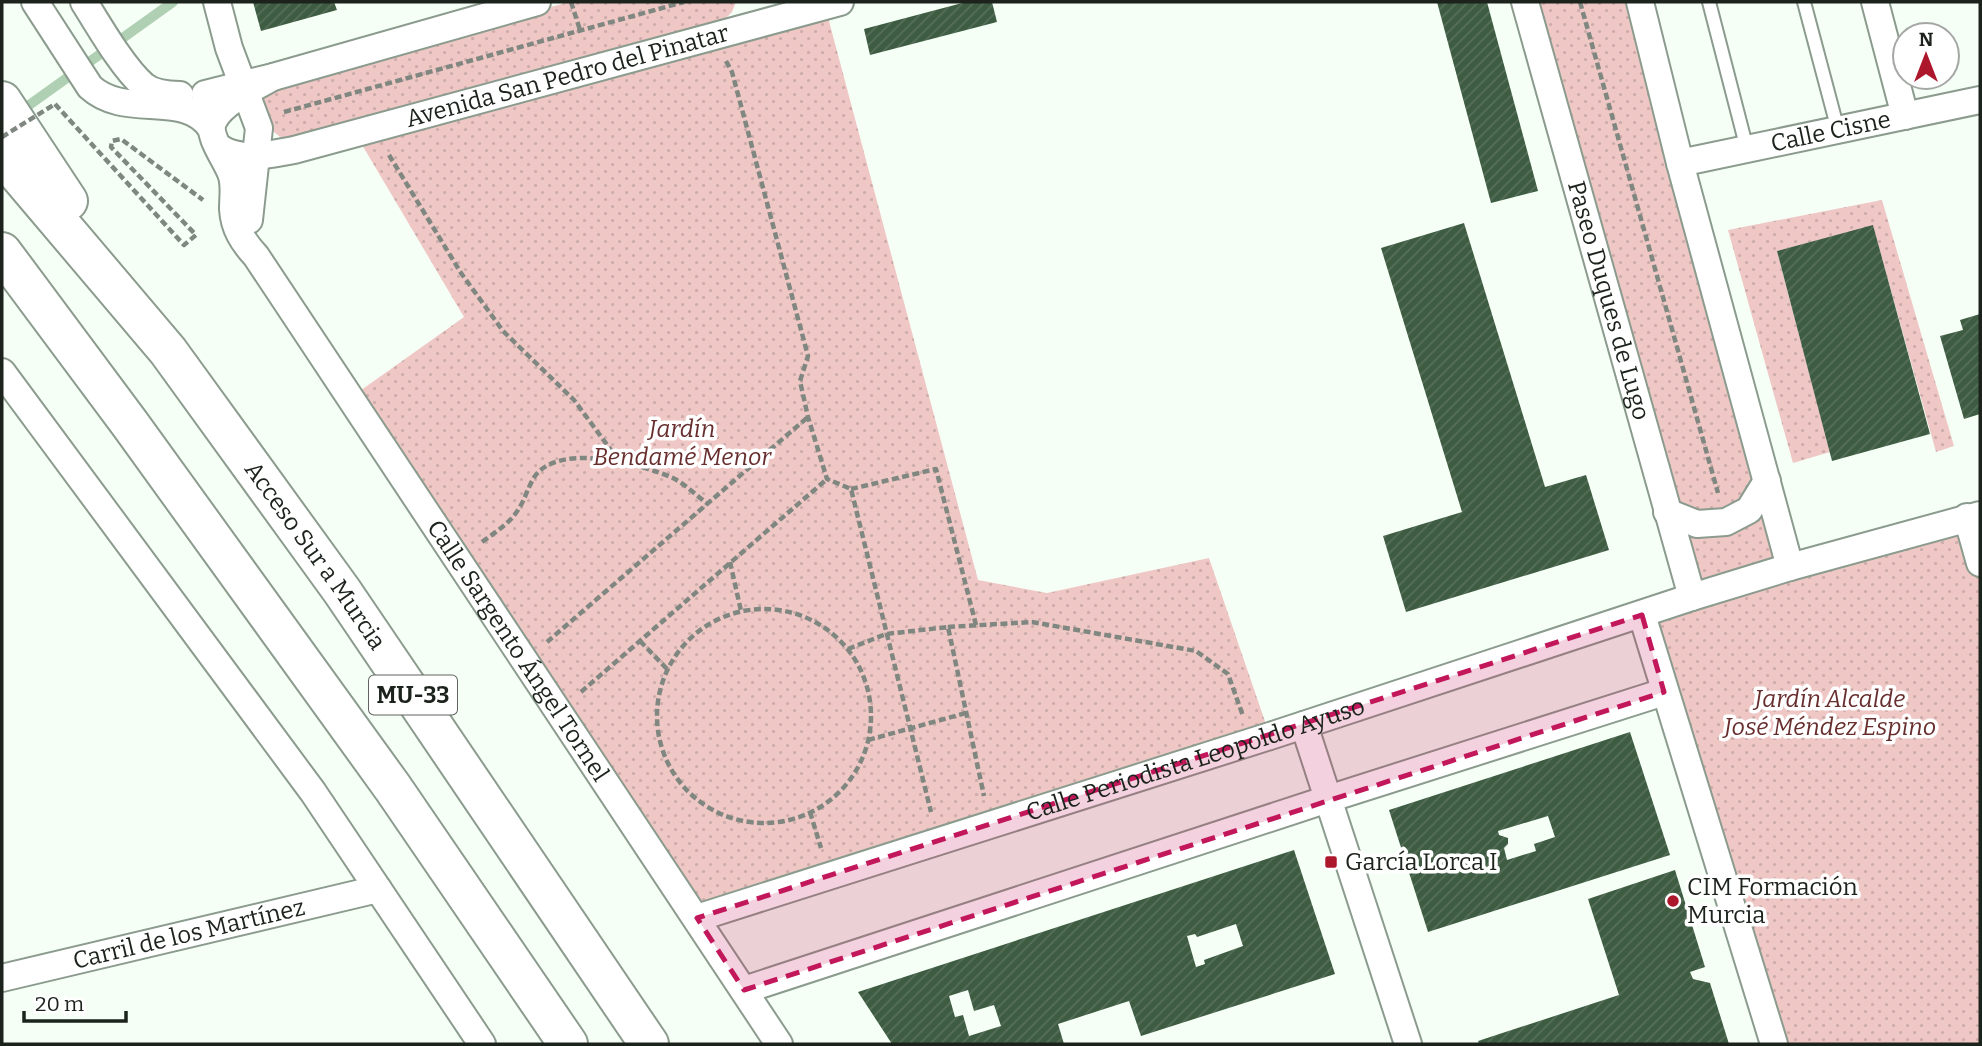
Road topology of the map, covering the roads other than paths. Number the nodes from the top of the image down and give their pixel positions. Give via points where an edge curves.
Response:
1 (36, 2) edge
2 (84, 2) edge
3 (217, 2) edge
4 (537, 2) edge
5 (839, 2) edge
6 (1525, 2) edge
7 (1640, 2) edge
8 (1709, 2) edge
9 (1804, 2) edge
10 (1875, 2) edge
11 (755, 13) edge
12 (1980, 100) edge
13 (2, 101) edge
14 (1905, 116) junction
15 (236, 119) junction
16 (1838, 130) junction
17 (1747, 149) junction
18 (294, 150) junction
19 (2, 155) edge
20 (1680, 163) junction
21 (250, 200) junction
22 (2, 252) edge
23 (256, 256) junction
24 (2, 286) edge
25 (168, 351) junction
26 (2, 372) edge
27 (130, 424) junction
28 (1767, 481) junction
29 (1667, 512) junction
30 (1974, 516) edge
31 (1980, 562) edge
32 (1790, 567) junction
33 (1692, 597) junction
34 (1642, 615) junction
35 (1664, 692) junction
36 (1304, 724) junction
37 (1328, 799) junction
38 (378, 889) junction
39 (697, 918) junction
40 (2, 978) edge
41 (744, 990) junction
42 (482, 1044) edge
43 (568, 1044) edge
44 (649, 1044) edge
45 (779, 1044) edge
46 (1408, 1044) edge
47 (1774, 1044) edge

1 - 15 street via 99,96 124,104 189,109 204,118
2 - 15 street via 145,86
3 - 15 street via 229,48
4 - 15 street via 273,77
5 - 11 street, Avenida San Pedro del Pinatar
6 - 29 street, Paseo Duques de Lugo
7 - 20 street
8 - 17 lane
9 - 16 lane
10 - 14 street
11 - 18 street, Avenida San Pedro del Pinatar via 713,35
12 - 14 street, Calle Cisne
13 - 25 highway
14 - 16 street, Calle Cisne
15 - 18 street
15 - 21 street
15 - 23 street, Calle Sargento Ángel Tornel via 233,209 240,237
16 - 17 street, Calle Cisne
17 - 20 street, Calle Cisne
18 - 21 street via 273,164
19 - 25 highway, Acceso Sur a Murcia / MU-33
20 - 28 street
21 - 23 street via 249,230
22 - 27 highway, MU-33
23 - 39 street, Calle Sargento Ángel Tornel
24 - 27 highway
25 - 44 highway, Acceso Sur a Murcia / MU-33 via 342,591
26 - 38 street via 313,792
27 - 43 highway, MU-33 via 393,788
28 - 29 street via 1749,510 1726,522 1698,524
28 - 32 street
29 - 33 street, Paseo Duques de Lugo
30 - 31 street
30 - 32 street, Calle Periodista Leopoldo Ayuso
32 - 33 street, Calle Periodista Leopoldo Ayuso
33 - 34 street, Calle Periodista Leopoldo Ayuso
34 - 35 street
34 - 36 street, Calle Periodista Leopoldo Ayuso
35 - 37 street
35 - 47 street
36 - 37 street
36 - 39 street, Calle Periodista Leopoldo Ayuso
37 - 41 street
37 - 46 street
38 - 40 street, Carril de los Martínez
38 - 42 street
39 - 41 street, Calle Sargento Ángel Tornel
41 - 45 street, Calle Sargento Ángel Tornel

